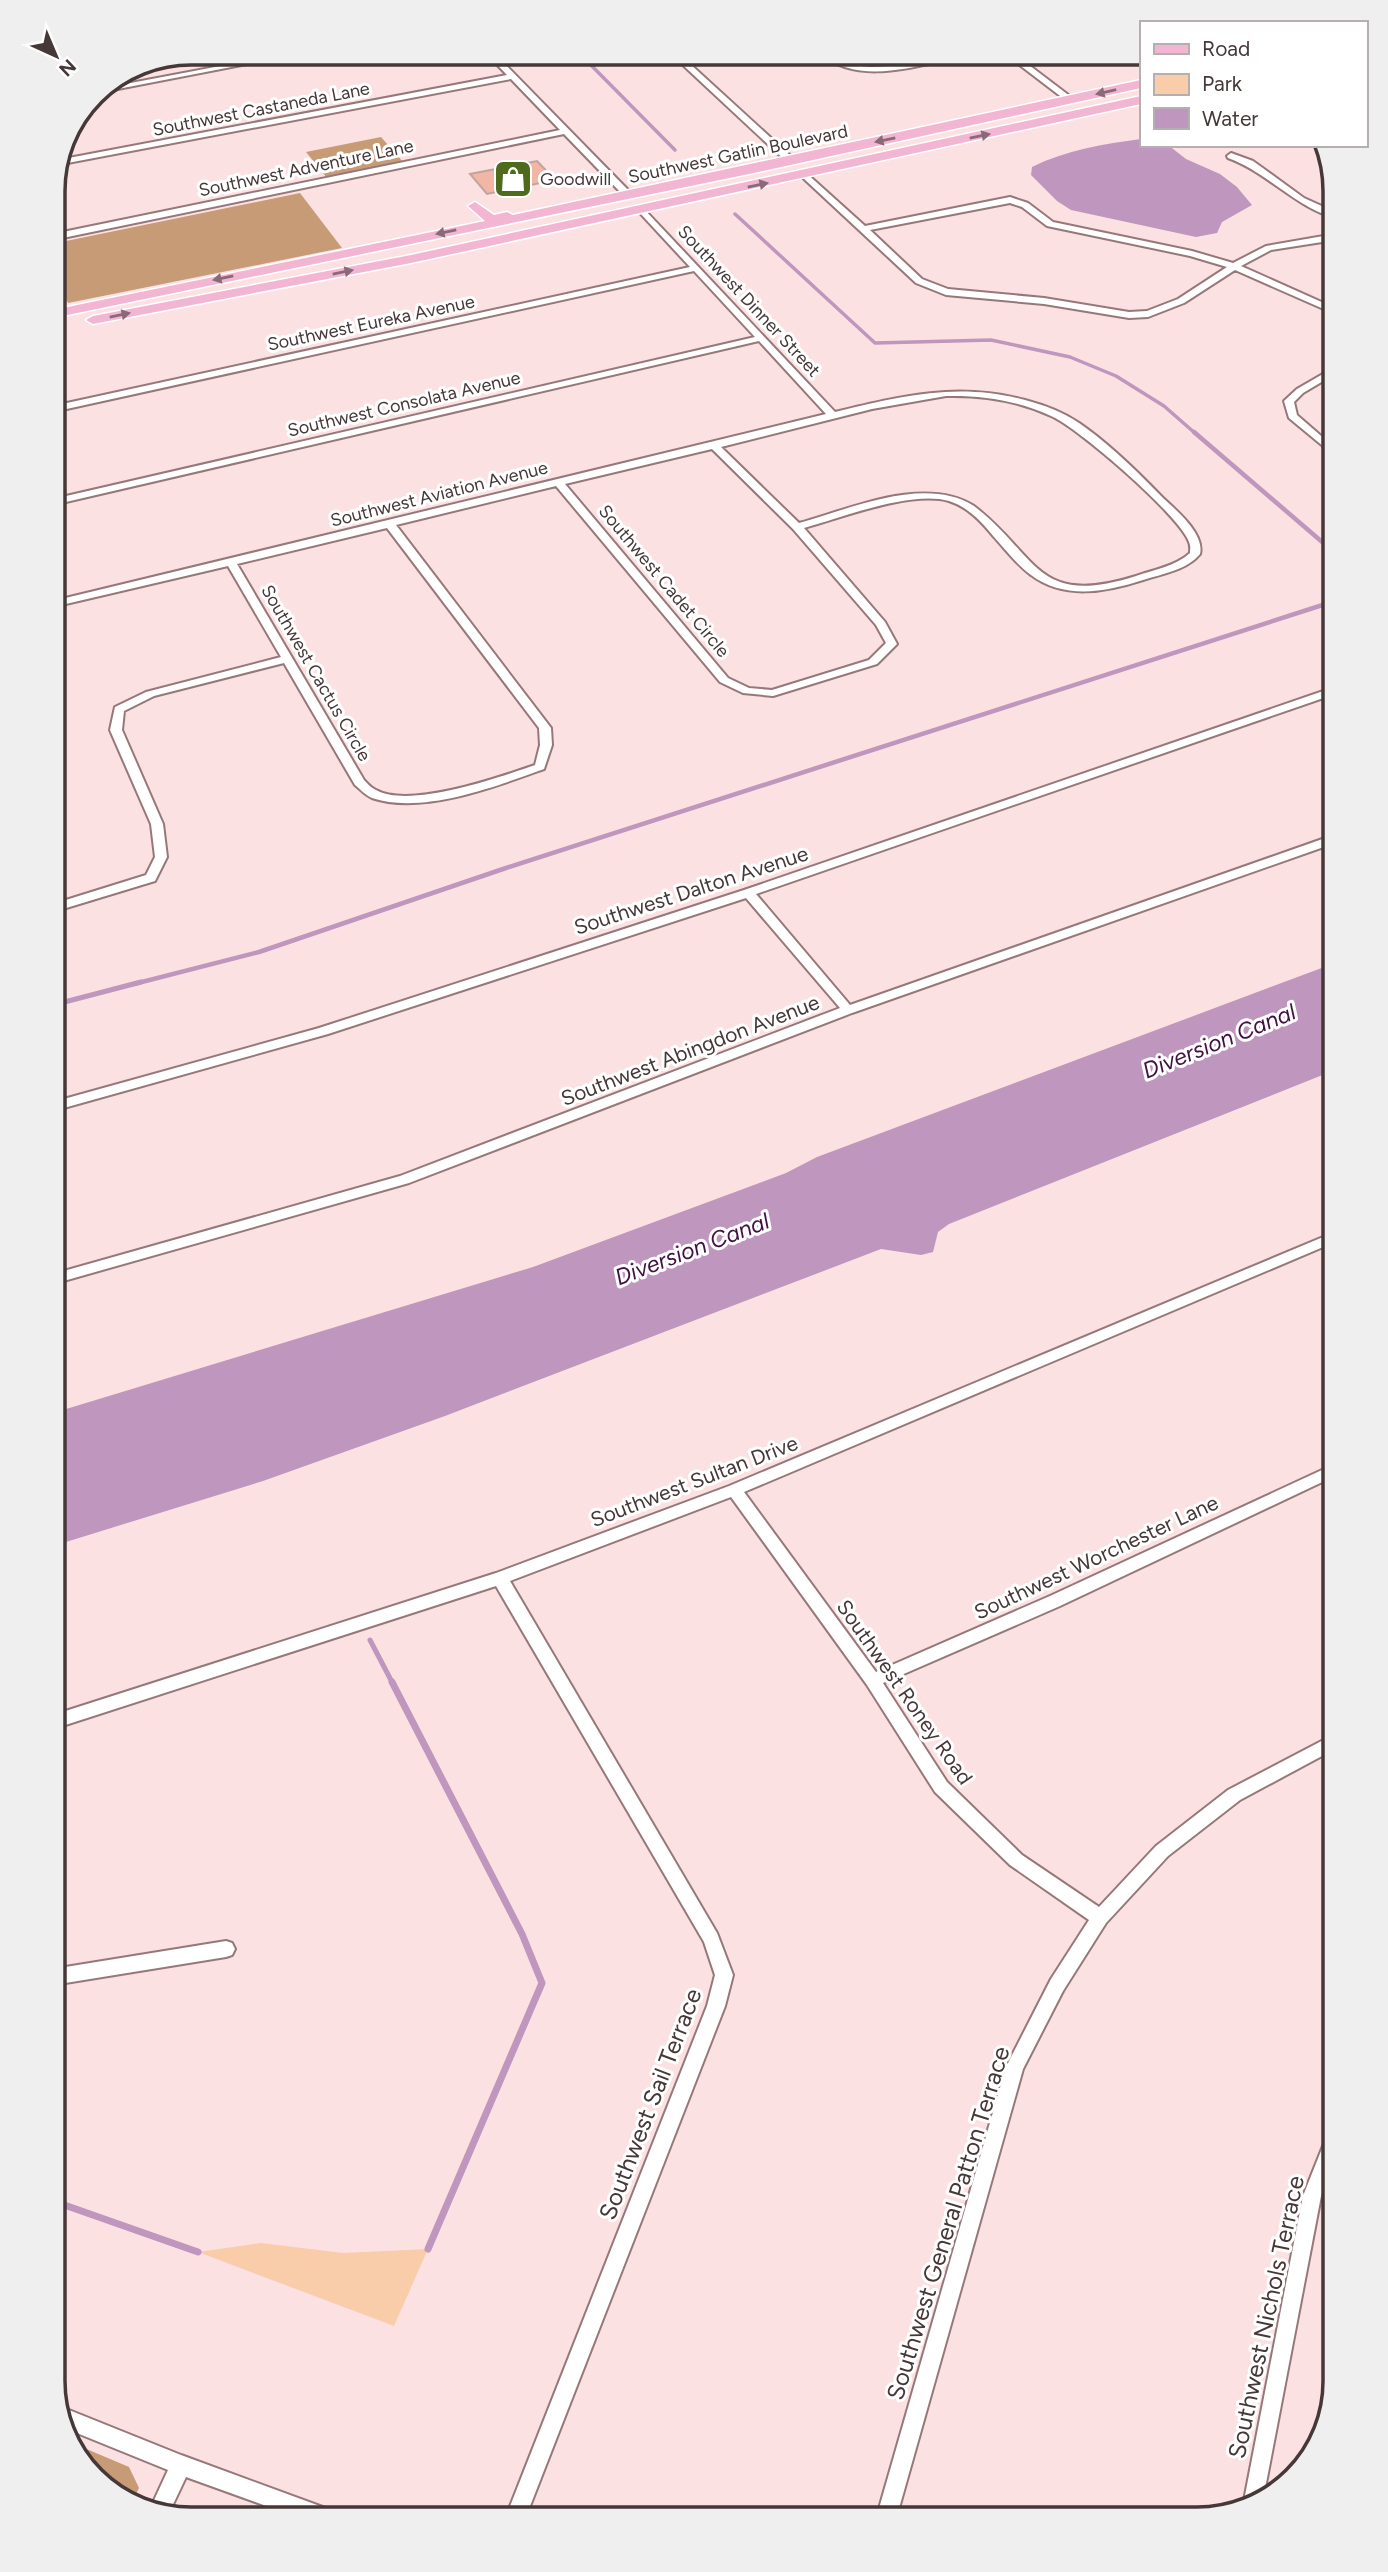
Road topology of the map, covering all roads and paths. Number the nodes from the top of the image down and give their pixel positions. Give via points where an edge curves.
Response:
1 (233, 65) edge
2 (502, 65) edge
3 (687, 65) edge
4 (844, 65) edge
5 (904, 65) edge
6 (1024, 65) edge
7 (513, 76) junction
8 (1140, 83) edge
9 (119, 87) edge
10 (1071, 100) junction
11 (1140, 100) edge
12 (565, 131) junction
13 (1231, 156) dead end
14 (68, 161) edge
15 (791, 161) junction
16 (749, 170) junction
17 (805, 175) junction
18 (628, 195) junction
19 (596, 202) junction
20 (642, 210) junction
21 (1323, 210) edge
22 (475, 226) junction
23 (864, 229) junction
24 (529, 234) junction
25 (65, 235) edge
26 (1323, 239) edge
27 (1234, 267) junction
28 (696, 268) junction
29 (1323, 306) edge
30 (65, 307) edge
31 (65, 326) edge
32 (761, 338) junction
33 (1323, 377) edge
34 (65, 406) edge
35 (832, 414) junction
36 (1323, 443) edge
37 (714, 446) junction
38 (558, 482) junction
39 (65, 499) edge
40 (390, 525) junction
41 (797, 527) junction
42 (231, 562) junction
43 (65, 601) edge
44 (285, 659) junction
45 (1323, 694) edge
46 (1323, 843) edge
47 (748, 893) junction
48 (65, 904) edge
49 (848, 1010) junction
50 (65, 1103) edge
51 (1323, 1242) edge
52 (65, 1276) edge
53 (1323, 1475) edge
54 (734, 1490) junction
55 (500, 1578) junction
56 (873, 1680) junction
57 (65, 1718) edge
58 (1323, 1747) edge
59 (1100, 1918) junction
60 (226, 1949) dead end
61 (65, 1975) edge
62 (1323, 2168) edge
63 (71, 2420) edge
64 (181, 2465) junction
65 (1254, 2493) edge
66 (163, 2504) edge
67 (295, 2507) edge
68 (520, 2507) edge
69 (889, 2507) edge

1 - 9 street
2 - 7 street
3 - 15 street
4 - 5 street
6 - 10 street
7 - 12 street
7 - 14 street, Southwest Castaneda Lane
8 -> 10 main road, Southwest Gatlin Boulevard
10 -> 15 main road, Southwest Gatlin Boulevard
17 -> 11 main road, Southwest Gatlin Boulevard
12 - 18 street
12 - 25 street, Southwest Adventure Lane
13 - 21 street via 1250,163 1301,200
15 - 16 main road, Southwest Gatlin Boulevard
16 - 18 main road, Southwest Gatlin Boulevard
16 - 20 main road via 722,182 650,197 642,202
20 -> 17 main road, Southwest Gatlin Boulevard
17 - 23 street
18 - 19 main road, Southwest Gatlin Boulevard
18 - 24 main road via 626,205 618,211
19 - 22 main road, Southwest Gatlin Boulevard
19 - 22 main road via 495,219 475,206 480,220
20 - 24 main road, Southwest Gatlin Boulevard
20 - 28 street, Southwest Dinner Street
22 -> 30 main road, Southwest Gatlin Boulevard
23 - 27 street via 1010,200 1050,224 1148,243
23 - 27 street via 919,281 946,292 1129,315 1148,314 1181,301
31 -> 24 main road, Southwest Gatlin Boulevard
26 - 27 street via 1269,248
27 - 29 street
28 - 32 street, Southwest Dinner Street
28 - 34 street, Southwest Eureka Avenue
32 - 35 street, Southwest Dinner Street
32 - 39 street, Southwest Consolata Avenue
33 - 36 street via 1289,401 1292,416
35 - 37 street, Southwest Aviation Avenue
35 - 41 street, Southwest Aviation Avenue via 933,393 975,393 1032,405 1074,424 1131,473 1195,538 1196,552 1171,568 1112,585 1072,589 1034,573 978,513 946,498 904,499
37 - 38 street, Southwest Aviation Avenue
37 - 41 street, Southwest Cadet Circle
38 - 40 street, Southwest Aviation Avenue
38 - 41 street, Southwest Cadet Circle via 724,680 747,691 773,692 873,662 892,645 881,624
40 - 42 street, Southwest Aviation Avenue
40 - 44 street, Southwest Cactus Circle via 545,728 540,767 485,786 410,800 373,795 359,782
42 - 43 street, Southwest Aviation Avenue
42 - 44 street, Southwest Cactus Circle
44 - 48 street via 150,694 118,709 116,730 156,824 161,857 151,878
45 - 47 street, Southwest Dalton Avenue
46 - 49 street, Southwest Abingdon Avenue
47 - 49 street
47 - 50 street, Southwest Dalton Avenue via 323,1031
49 - 52 street, Southwest Abingdon Avenue via 404,1180
51 - 54 street, Southwest Sultan Drive
53 - 56 street, Southwest Worchester Lane via 1055,1601
54 - 55 street, Southwest Sultan Drive
54 - 56 street, Southwest Roney Road
55 - 57 street, Southwest Sultan Drive
55 - 68 street, Southwest Sail Terrace via 711,1939 724,1975 711,2019
56 - 59 street, Southwest Roney Road via 941,1787 1016,1860
58 - 59 street, Southwest General Patton Terrace via 1234,1795 1162,1851
59 - 69 street, Southwest General Patton Terrace via 1057,1985 1015,2067
60 - 61 street
62 - 65 street, Southwest Nichols Terrace via 1312,2196
63 - 64 street
64 - 66 street
64 - 67 street

